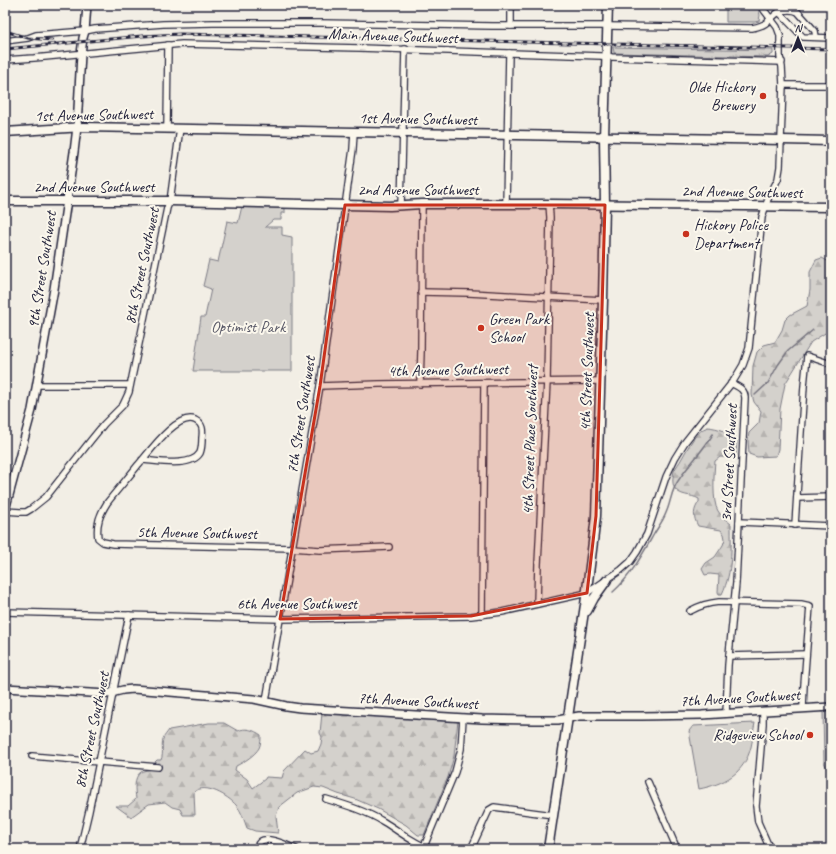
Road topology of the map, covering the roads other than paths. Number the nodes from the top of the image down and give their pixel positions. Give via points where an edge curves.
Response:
1 (87, 5) edge
2 (510, 5) edge
3 (608, 5) edge
4 (762, 5) edge
5 (779, 12) junction
6 (770, 19) junction
7 (511, 26) junction
8 (608, 26) junction
9 (85, 31) junction
10 (816, 37) junction
11 (831, 38) edge
12 (5, 41) edge
13 (168, 45) junction
14 (405, 49) junction
15 (509, 53) junction
16 (81, 54) junction
17 (607, 57) junction
18 (5, 60) edge
19 (782, 62) junction
20 (783, 84) junction
21 (831, 85) edge
22 (77, 127) junction
23 (167, 128) junction
24 (180, 128) junction
25 (5, 132) edge
26 (354, 132) junction
27 (402, 133) junction
28 (507, 135) junction
29 (604, 137) junction
30 (781, 140) junction
31 (831, 141) edge
32 (5, 201) edge
33 (68, 201) junction
34 (170, 201) junction
35 (422, 204) junction
36 (506, 204) junction
37 (549, 204) junction
38 (345, 205) junction
39 (605, 205) junction
40 (401, 206) junction
41 (765, 206) junction
42 (831, 207) edge
43 (421, 292) junction
44 (548, 297) junction
45 (603, 300) junction
46 (831, 364) edge
47 (600, 381) junction
48 (547, 382) junction
49 (484, 383) junction
50 (732, 383) junction
51 (420, 384) junction
52 (37, 385) junction
53 (130, 385) junction
54 (320, 386) junction
55 (142, 460) junction
56 (831, 497) edge
57 (797, 498) junction
58 (5, 510) edge
59 (738, 522) junction
60 (795, 524) junction
61 (831, 526) edge
62 (389, 547) dead end
63 (292, 548) junction
64 (607, 580) junction
65 (587, 593) junction
66 (734, 602) junction
67 (537, 604) junction
68 (690, 611) dead end
69 (5, 612) edge
70 (129, 615) junction
71 (482, 615) junction
72 (280, 619) junction
73 (581, 631) junction
74 (806, 654) junction
75 (729, 656) junction
76 (5, 688) edge
77 (113, 693) junction
78 (266, 701) junction
79 (831, 707) edge
80 (803, 708) junction
81 (763, 711) junction
82 (726, 714) junction
83 (463, 718) junction
84 (568, 718) junction
85 (32, 756) dead end
86 (98, 762) junction
87 (158, 767) dead end
88 (648, 782) dead end
89 (326, 799) dead end
90 (553, 815) junction
91 (423, 848) edge
92 (80, 849) edge
93 (256, 849) edge
94 (296, 849) edge
95 (430, 849) edge
96 (471, 849) edge
97 (548, 849) edge
98 (677, 849) edge
99 (770, 849) edge

1 - 9 street, 9th Street Southwest
2 - 7 street
3 - 8 main road, 4th Street Southwest
4 - 6 street, 3rd Street Southwest
5 - 6 street
5 - 10 street via 801,35
5 - 10 street via 798,12
6 - 8 street via 752,28
6 - 19 street, 3rd Street Southwest via 780,35
7 - 8 street
7 - 9 street via 213,23 163,24
8 - 17 main road, 4th Street Southwest
9 - 12 street via 36,35
9 - 16 street, 9th Street Southwest
10 - 11 street
13 - 14 street, Main Avenue Southwest
13 - 16 street, Main Avenue Southwest
13 - 23 street
14 - 15 street, Main Avenue Southwest
14 - 27 street
15 - 17 street, Main Avenue Southwest
15 - 28 street
16 - 18 street, Main Avenue Southwest
16 - 22 street, 9th Street Southwest
17 - 19 street, Main Avenue Southwest
17 - 29 main road, 4th Street Southwest
19 - 20 street, 3rd Street Southwest
20 - 21 street
20 - 30 street, 3rd Street Southwest
22 - 23 main road, 1st Avenue Southwest
22 - 25 main road, 1st Avenue Southwest
22 - 33 street, 9th Street Southwest
23 - 24 main road, 1st Avenue Southwest
24 - 26 main road, 1st Avenue Southwest
24 - 34 street, 8th Street Southwest
26 - 27 main road, 1st Avenue Southwest
26 - 38 street, 7th Street Southwest
27 - 28 main road, 1st Avenue Southwest
27 - 40 street
28 - 29 main road, 1st Avenue Southwest
28 - 36 street
29 - 30 main road, 1st Avenue Southwest
29 - 39 main road, 4th Street Southwest
30 - 31 main road, 1st Avenue Southwest
30 - 41 street, 3rd Street Southwest via 779,174
32 - 33 main road, 2nd Avenue Southwest
33 - 34 main road, 2nd Avenue Southwest
33 - 52 street, 9th Street Southwest
34 - 38 main road, 2nd Avenue Southwest
34 - 53 street, 8th Street Southwest
35 - 36 main road, 2nd Avenue Southwest
35 - 40 main road, 2nd Avenue Southwest
35 - 43 street
36 - 37 main road, 2nd Avenue Southwest
37 - 39 main road, 2nd Avenue Southwest
37 - 44 street, 4th Street Place Southwest
38 - 40 main road, 2nd Avenue Southwest
38 - 54 street, 7th Street Southwest
39 - 41 main road, 2nd Avenue Southwest
39 - 45 main road, 4th Street Southwest
41 - 42 main road, 2nd Avenue Southwest
41 - 50 street, 3rd Street Southwest via 749,348 744,365
43 - 44 street
43 - 51 street
44 - 45 street
44 - 48 street, 4th Street Place Southwest
45 - 47 main road, 4th Street Southwest
46 - 57 street via 807,356
47 - 48 street, 4th Avenue Southwest
47 - 65 main road, 4th Street Southwest via 596,516
48 - 49 street, 4th Avenue Southwest
48 - 67 street, 4th Street Place Southwest
49 - 51 street, 4th Avenue Southwest
49 - 71 street
50 - 59 street, 3rd Street Southwest via 742,389 745,398
50 - 64 street via 675,458 647,534 637,552 630,562
51 - 54 street, 4th Avenue Southwest
52 - 53 street
52 - 58 street, 9th Street Southwest
53 - 58 street, 8th Street Southwest via 123,405 104,424 46,497 26,512
54 - 63 street, 7th Street Southwest
55 - 55 street, 5th Avenue Southwest via 163,435 180,422 193,419 202,427 201,448 195,458 186,462
55 - 63 street, 5th Avenue Southwest via 101,513 97,532 98,538 103,542
56 - 57 street
57 - 60 street
59 - 60 street
59 - 66 street, 3rd Street Southwest
60 - 61 street
62 - 63 street, 5th Avenue Southwest via 320,550
63 - 72 street, 7th Street Southwest
64 - 65 street
64 - 73 main road via 591,603
65 - 67 street, 6th Avenue Southwest
65 - 73 main road, 4th Street Southwest
66 - 68 street via 709,603
66 - 74 street via 810,606
66 - 75 street, 3rd Street Southwest
67 - 71 street, 6th Avenue Southwest
69 - 70 street, 6th Avenue Southwest
70 - 72 street, 6th Avenue Southwest
70 - 77 street, 8th Street Southwest
71 - 72 street, 6th Avenue Southwest
72 - 78 street, 7th Street Southwest
73 - 84 main road, 4th Street Southwest
74 - 75 street
74 - 80 street
75 - 82 street, 3rd Street Southwest
76 - 77 street, 7th Avenue Southwest
77 - 78 street, 7th Avenue Southwest via 133,689
77 - 86 street, 8th Street Southwest
78 - 83 street, 7th Avenue Southwest via 300,708
79 - 80 street, 7th Avenue Southwest
80 - 81 street, 7th Avenue Southwest
81 - 82 street, 7th Avenue Southwest
81 - 99 street via 756,806 758,822
82 - 84 street, 7th Avenue Southwest
83 - 84 street, 7th Avenue Southwest
83 - 91 street via 461,749 455,772
84 - 90 main road, 4th Street Southwest
85 - 86 street
86 - 87 street
86 - 92 street, 8th Street Southwest
88 - 98 street
89 - 91 street via 372,815
90 - 96 street via 494,807 489,810
90 - 97 main road, 4th Street Southwest
91 - 95 street
93 - 94 street via 263,840 271,840

